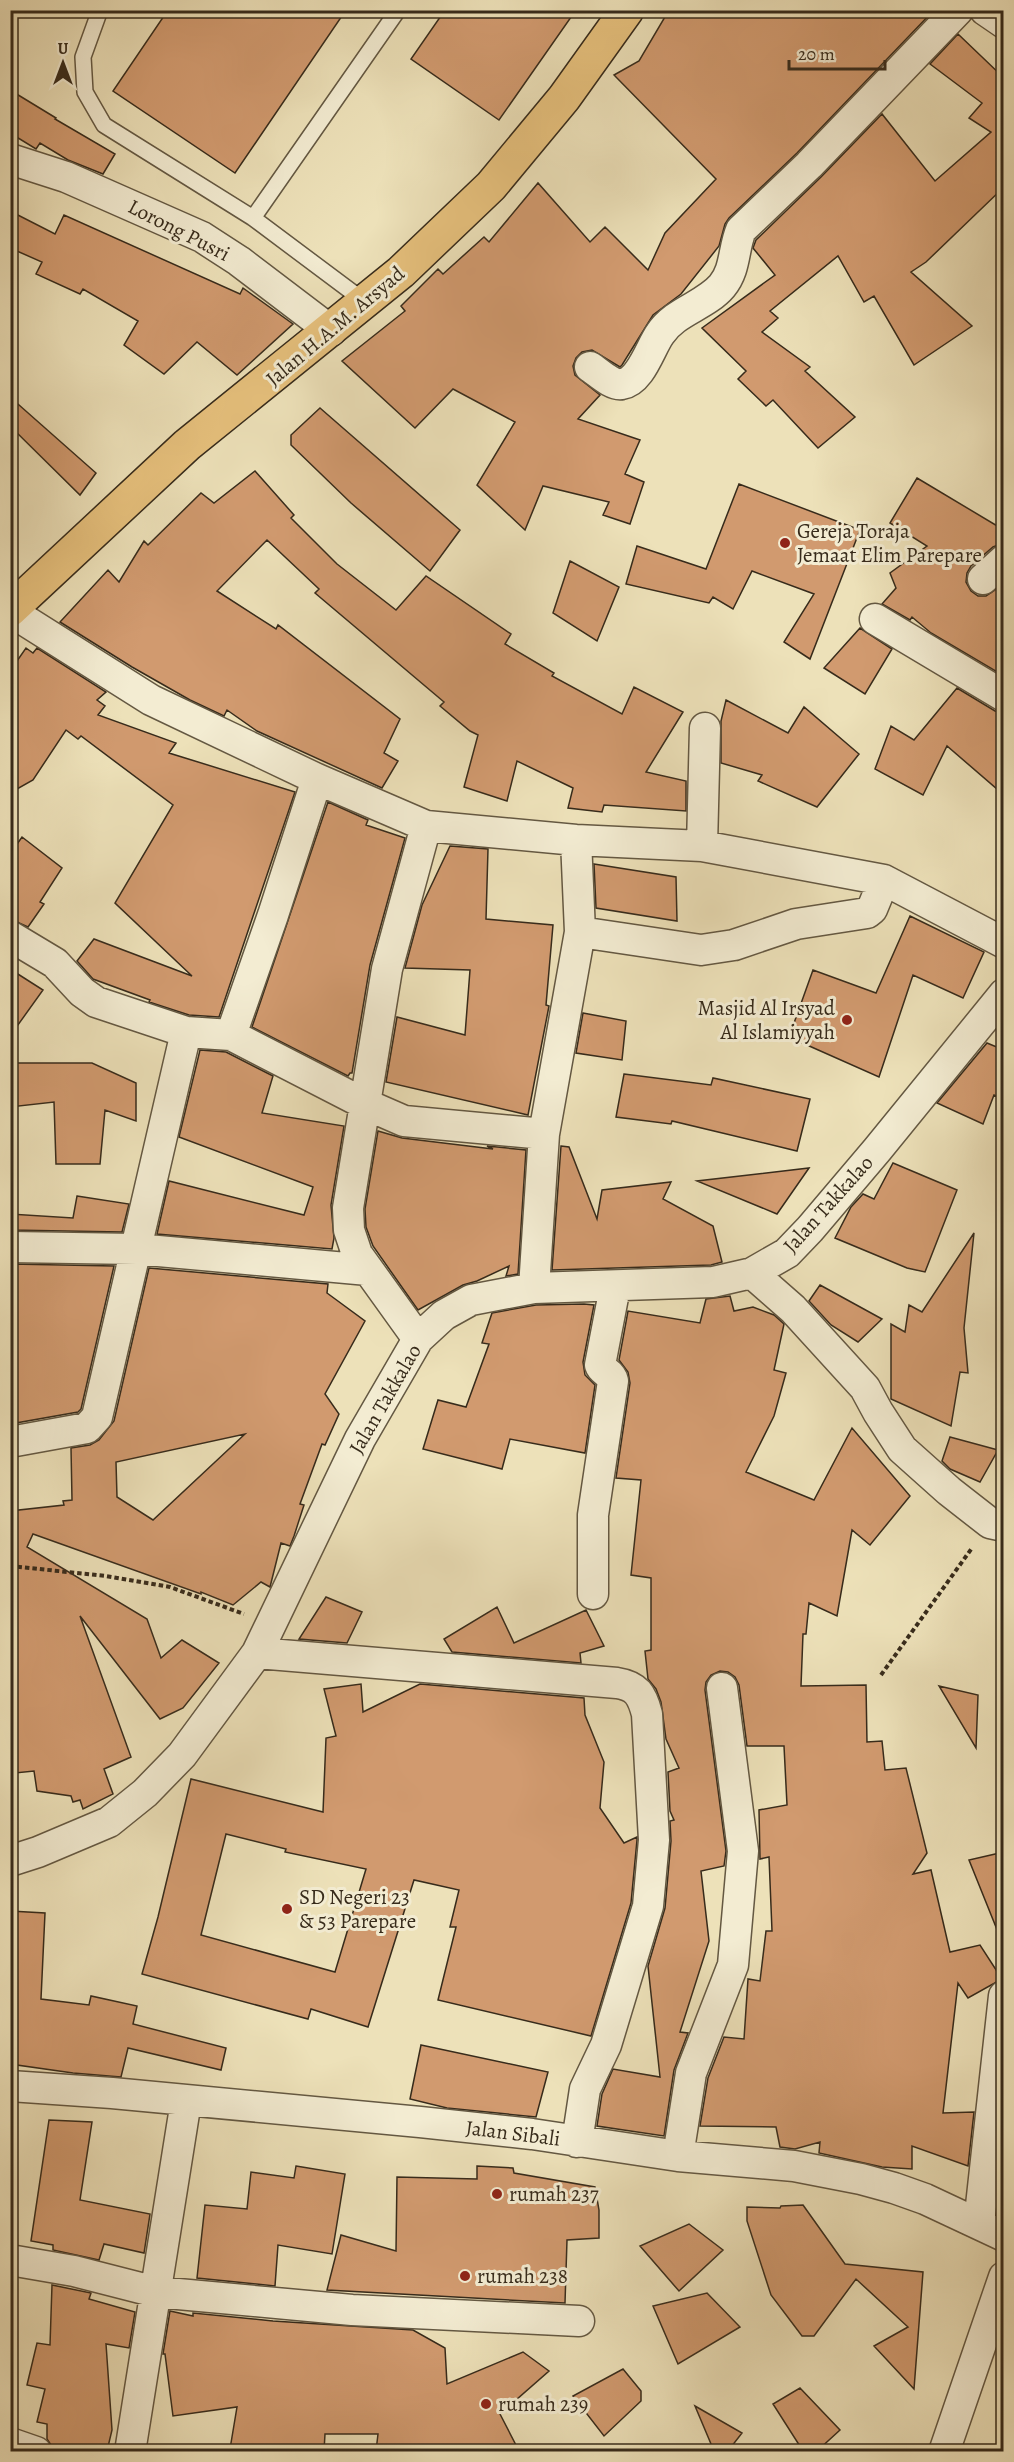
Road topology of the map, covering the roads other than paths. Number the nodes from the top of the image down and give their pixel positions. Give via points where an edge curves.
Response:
1 (100, 10) edge
2 (398, 10) edge
3 (627, 10) edge
4 (958, 10) edge
5 (985, 10) edge
6 (1004, 22) edge
7 (10, 159) edge
8 (253, 218) junction
9 (364, 301) junction
10 (331, 331) junction
11 (590, 366) dead end
12 (10, 610) edge
13 (875, 619) dead end
14 (1004, 696) edge
15 (705, 728) dead end
16 (317, 779) junction
17 (426, 825) junction
18 (576, 840) junction
19 (702, 846) junction
20 (884, 880) junction
21 (580, 932) junction
22 (10, 936) edge
23 (1004, 943) edge
24 (1004, 994) edge
25 (186, 1032) junction
26 (231, 1035) junction
27 (365, 1104) junction
28 (544, 1134) junction
29 (10, 1247) edge
30 (136, 1249) junction
31 (368, 1270) junction
32 (752, 1274) junction
33 (615, 1287) junction
34 (534, 1288) junction
35 (418, 1339) junction
36 (10, 1442) edge
37 (997, 1525) edge
38 (593, 1594) dead end
39 (257, 1653) junction
40 (722, 1688) dead end
41 (10, 1861) edge
42 (1004, 1996) edge
43 (10, 2086) edge
44 (186, 2101) junction
45 (577, 2142) junction
46 (678, 2156) junction
47 (991, 2230) edge
48 (10, 2260) edge
49 (1004, 2277) edge
50 (156, 2292) junction
51 (579, 2321) dead end
52 (10, 2443) edge
53 (36, 2451) edge
54 (130, 2451) edge
55 (944, 2451) edge

1 - 8 lane via 83,57 85,92 104,125
2 - 8 lane
3 - 9 highway, Jalan H.A.M. Arsyad via 564,98 491,186 401,273
4 - 11 street via 741,230 733,267 722,286 661,332 636,375 615,384
5 - 6 street
7 - 10 street, Lorong Pusri via 66,177 202,237
8 - 9 lane
9 - 10 highway, Jalan H.A.M. Arsyad
10 - 12 highway, Jalan H.A.M. Arsyad via 187,445
12 - 16 street via 151,700
13 - 14 street
15 - 19 street
16 - 17 street
16 - 26 street
17 - 18 street
17 - 27 street via 387,969
18 - 19 street
18 - 21 street
19 - 20 street
20 - 21 street via 867,913 796,924 734,945 701,950
20 - 23 street
21 - 28 street
22 - 25 street via 55,963 96,1002
24 - 32 street, Jalan Takkalao via 810,1229 787,1253
25 - 26 street
25 - 30 street
26 - 27 street
27 - 28 street via 404,1121
27 - 31 street via 348,1208 349,1230 357,1254
28 - 34 street
29 - 30 street
30 - 31 street
30 - 36 street via 97,1417 87,1428
31 - 35 street
32 - 33 street, Jalan Takkalao via 713,1282
32 - 37 street via 793,1309 865,1388 902,1449 949,1491
33 - 34 street, Jalan Takkalao
33 - 38 street via 600,1365 613,1381 593,1515
34 - 35 street, Jalan Takkalao via 471,1300 444,1315
35 - 39 street, Jalan Takkalao via 360,1439
39 - 41 street, Jalan Takkalao via 182,1755 145,1793 109,1822
39 - 45 street via 617,1683 630,1685 641,1694 647,1714 654,1840 648,1906 606,2045 585,2089
40 - 46 street via 743,1851 733,1965 691,2073
42 - 47 street
43 - 44 street, Jalan Sibali
44 - 45 street, Jalan Sibali via 420,2122
44 - 50 street
45 - 46 street, Jalan Sibali
46 - 47 street, Jalan Sibali via 794,2166 861,2179 925,2199
48 - 50 street
49 - 55 street
50 - 51 street via 352,2310
50 - 54 street
52 - 53 street

